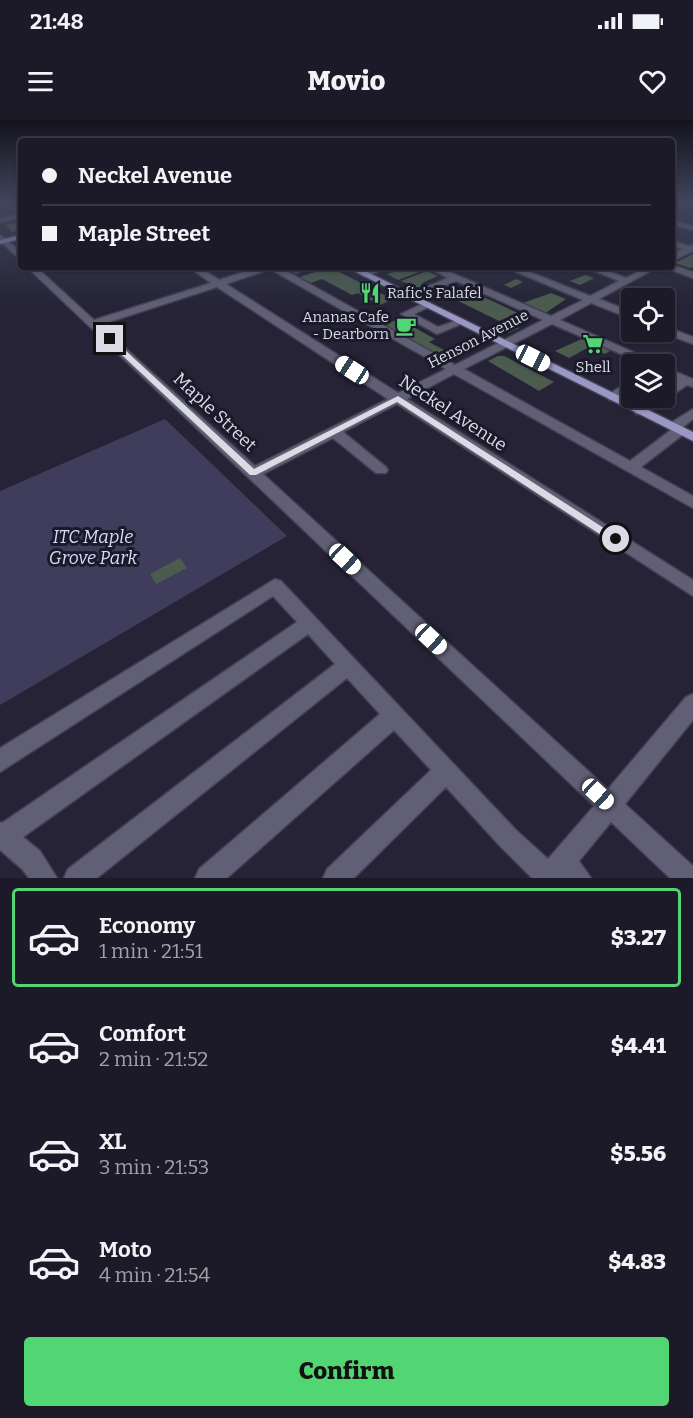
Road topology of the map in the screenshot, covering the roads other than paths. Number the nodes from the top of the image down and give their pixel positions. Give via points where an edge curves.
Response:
1 (18, 237) edge
2 (1, 240) edge
3 (675, 244) edge
4 (16, 247) edge
5 (691, 248) edge
6 (675, 256) edge
7 (675, 269) edge
8 (34, 270) edge
9 (198, 270) edge
10 (260, 270) edge
11 (275, 270) edge
12 (356, 270) edge
13 (376, 270) edge
14 (438, 270) edge
15 (516, 270) edge
16 (597, 270) edge
17 (648, 270) edge
18 (365, 274) junction
19 (693, 275) edge
20 (456, 278) junction
21 (627, 281) junction
22 (219, 283) junction
23 (410, 297) junction
24 (591, 300) junction
25 (426, 305) junction
26 (621, 312) edge
27 (552, 320) junction
28 (461, 322) junction
29 (93, 324) junction
30 (675, 333) edge
31 (693, 340) edge
32 (506, 344) junction
33 (629, 354) edge
34 (455, 370) junction
35 (675, 375) edge
36 (690, 381) edge
37 (675, 389) edge
38 (621, 392) edge
39 (613, 397) junction
40 (398, 399) junction
41 (645, 408) edge
42 (640, 411) junction
43 (693, 413) edge
44 (677, 429) junction
45 (334, 432) junction
46 (693, 437) edge
47 (631, 468) junction
48 (381, 470) dead end
49 (253, 473) junction
50 (693, 503) edge
51 (693, 589) edge
52 (310, 623) junction
53 (348, 665) junction
54 (693, 704) edge
55 (395, 715) junction
56 (0, 761) edge
57 (446, 771) junction
58 (610, 806) junction
59 (2, 835) edge
60 (560, 873) edge
61 (44, 878) edge
62 (77, 878) edge
63 (208, 878) edge
64 (336, 878) edge
65 (688, 878) edge

1 - 2 main road
2 - 4 street
3 - 5 street
5 - 6 street
7 - 19 street
8 - 29 street, Maple Street
9 - 22 street, Neckel Avenue
10 - 22 street
11 - 34 street
12 - 18 main road
13 - 18 street
14 - 20 street
15 - 24 street
16 - 21 street
17 - 21 street, Henson Avenue
18 - 23 main road
20 - 23 street
20 - 27 street
21 - 24 street, Henson Avenue
22 - 29 street
22 - 40 street, Neckel Avenue
23 - 25 main road
24 - 26 street
24 - 27 street, Henson Avenue
25 - 28 main road
25 - 28 street via 406,313 437,331
27 - 32 street, Henson Avenue
27 - 33 street
28 - 32 main road
29 - 49 street, Maple Street
30 - 31 street
32 - 34 street, Henson Avenue
32 - 39 main road
34 - 40 street, Henson Avenue
34 - 47 street
35 - 36 street
36 - 37 street
38 - 39 street
39 - 42 main road
40 - 45 street, Henson Avenue
40 - 51 street, Neckel Avenue
41 - 42 street
42 - 44 main road
43 - 44 street
44 - 46 main road
44 - 47 street
45 - 48 street
45 - 49 street, Henson Avenue
47 - 50 street
49 - 58 street, Maple Street
52 - 53 street
52 - 56 street via 274,586
52 - 59 street
53 - 55 street
53 - 62 street
54 - 58 street
55 - 57 street
55 - 63 street
57 - 60 street via 508,838
57 - 64 street
58 - 60 street
58 - 65 street, Maple Street
59 - 61 street via 31,860

